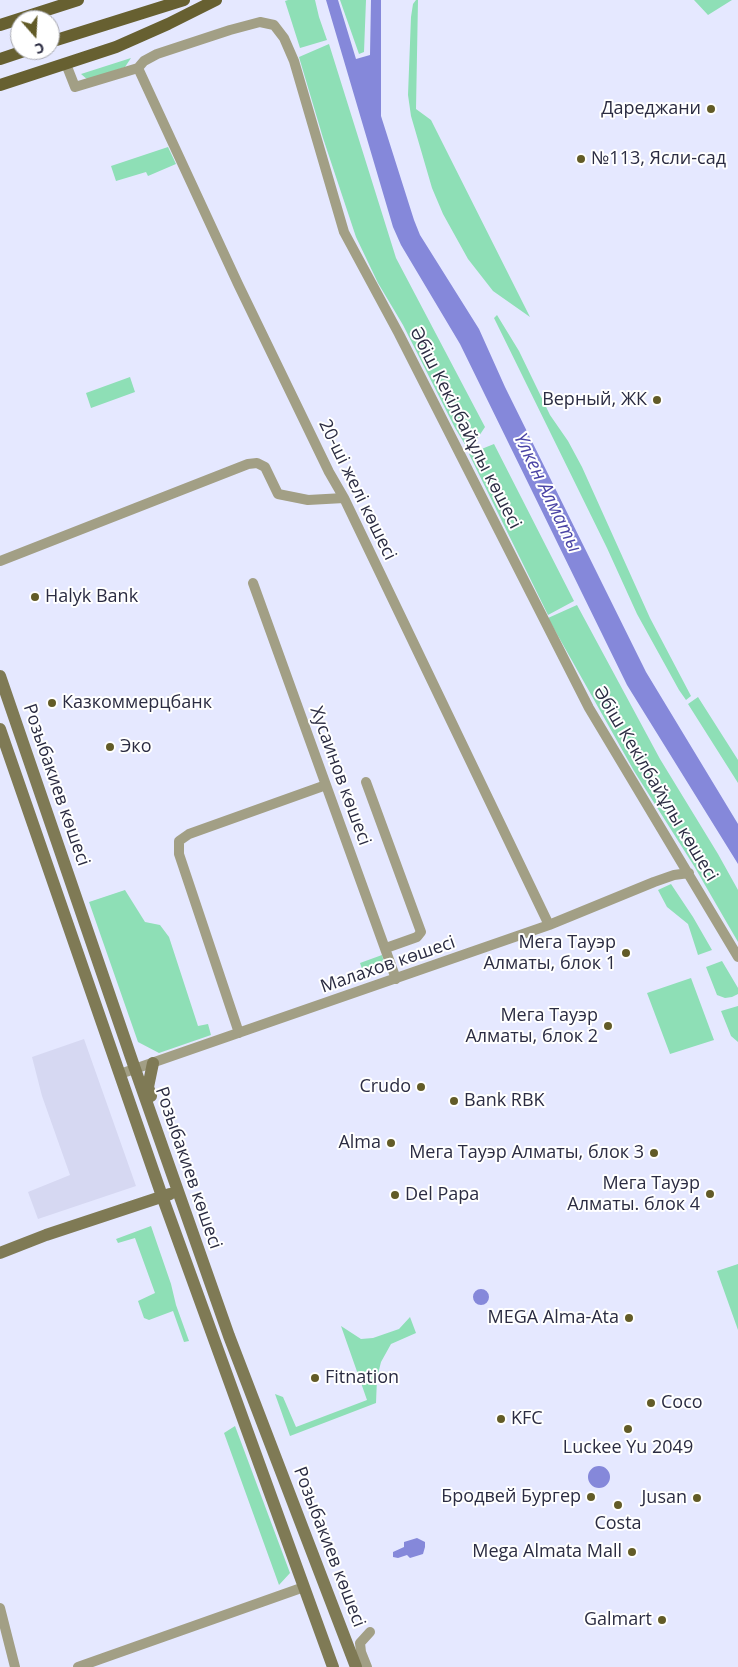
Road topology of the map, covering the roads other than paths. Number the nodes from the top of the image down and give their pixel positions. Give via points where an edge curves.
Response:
1 (78, 0) edge
2 (184, 0) edge
3 (216, 0) edge
4 (0, 25) edge
5 (60, 39) edge
6 (66, 64) junction
7 (138, 68) junction
8 (0, 85) edge
9 (344, 498) junction
10 (0, 561) edge
11 (253, 583) dead end
12 (0, 676) edge
13 (0, 729) edge
14 (366, 782) dead end
15 (326, 785) junction
16 (689, 874) junction
17 (549, 925) junction
18 (386, 948) junction
19 (738, 956) edge
20 (396, 979) junction
21 (239, 1034) junction
22 (153, 1063) junction
23 (135, 1069) junction
24 (120, 1074) junction
25 (171, 1169) junction
26 (178, 1191) junction
27 (162, 1196) junction
28 (0, 1253) edge
29 (304, 1587) junction
30 (0, 1608) edge
31 (370, 1632) dead end
32 (15, 1667) edge
33 (78, 1667) edge
34 (333, 1667) edge
35 (356, 1667) edge
36 (367, 1667) edge

1 - 4 main road
2 - 5 main road
3 - 6 main road via 116,48
6 - 7 street, Әбіш Кекілбайұлы көшесі via 75,87
6 - 8 main road
7 - 9 street, 20-ші желі көшесі via 238,284
7 - 16 street, Әбіш Кекілбайұлы көшесі via 157,54 260,22 274,25 284,38 294,61 344,232 589,708
9 - 10 street via 308,500 278,494 265,467 257,463 248,464
9 - 17 street, 20-ші желі көшесі
11 - 15 street, Хусаинов көшесі
12 - 23 main road, Розыбакиев көшесі
13 - 24 main road, Розыбакиев көшесі
14 - 18 street via 421,932 417,937
15 - 18 street, Хусаинов көшесі
15 - 21 street via 189,834 179,841 179,854
16 - 17 street, Малахов көшесі via 654,882
16 - 19 street, Әбіш Кекілбайұлы көшесі
17 - 20 street, Малахов көшесі
18 - 20 street, Хусаинов көшесі
20 - 21 street, Малахов көшесі
21 - 22 street, Малахов көшесі
22 - 23 street, Малахов көшесі
22 - 25 main road via 148,1087
23 - 24 street, Малахов көшесі
23 - 25 main road, Розыбакиев көшесі
24 - 27 main road, Розыбакиев көшесі
25 - 26 main road, Розыбакиев көшесі
26 - 27 main road
26 - 35 main road, Розыбакиев көшесі via 238,1361
27 - 28 main road
27 - 29 main road, Розыбакиев көшесі
29 - 33 street
29 - 34 main road, Розыбакиев көшесі
30 - 32 street
31 - 36 street via 360,1643

